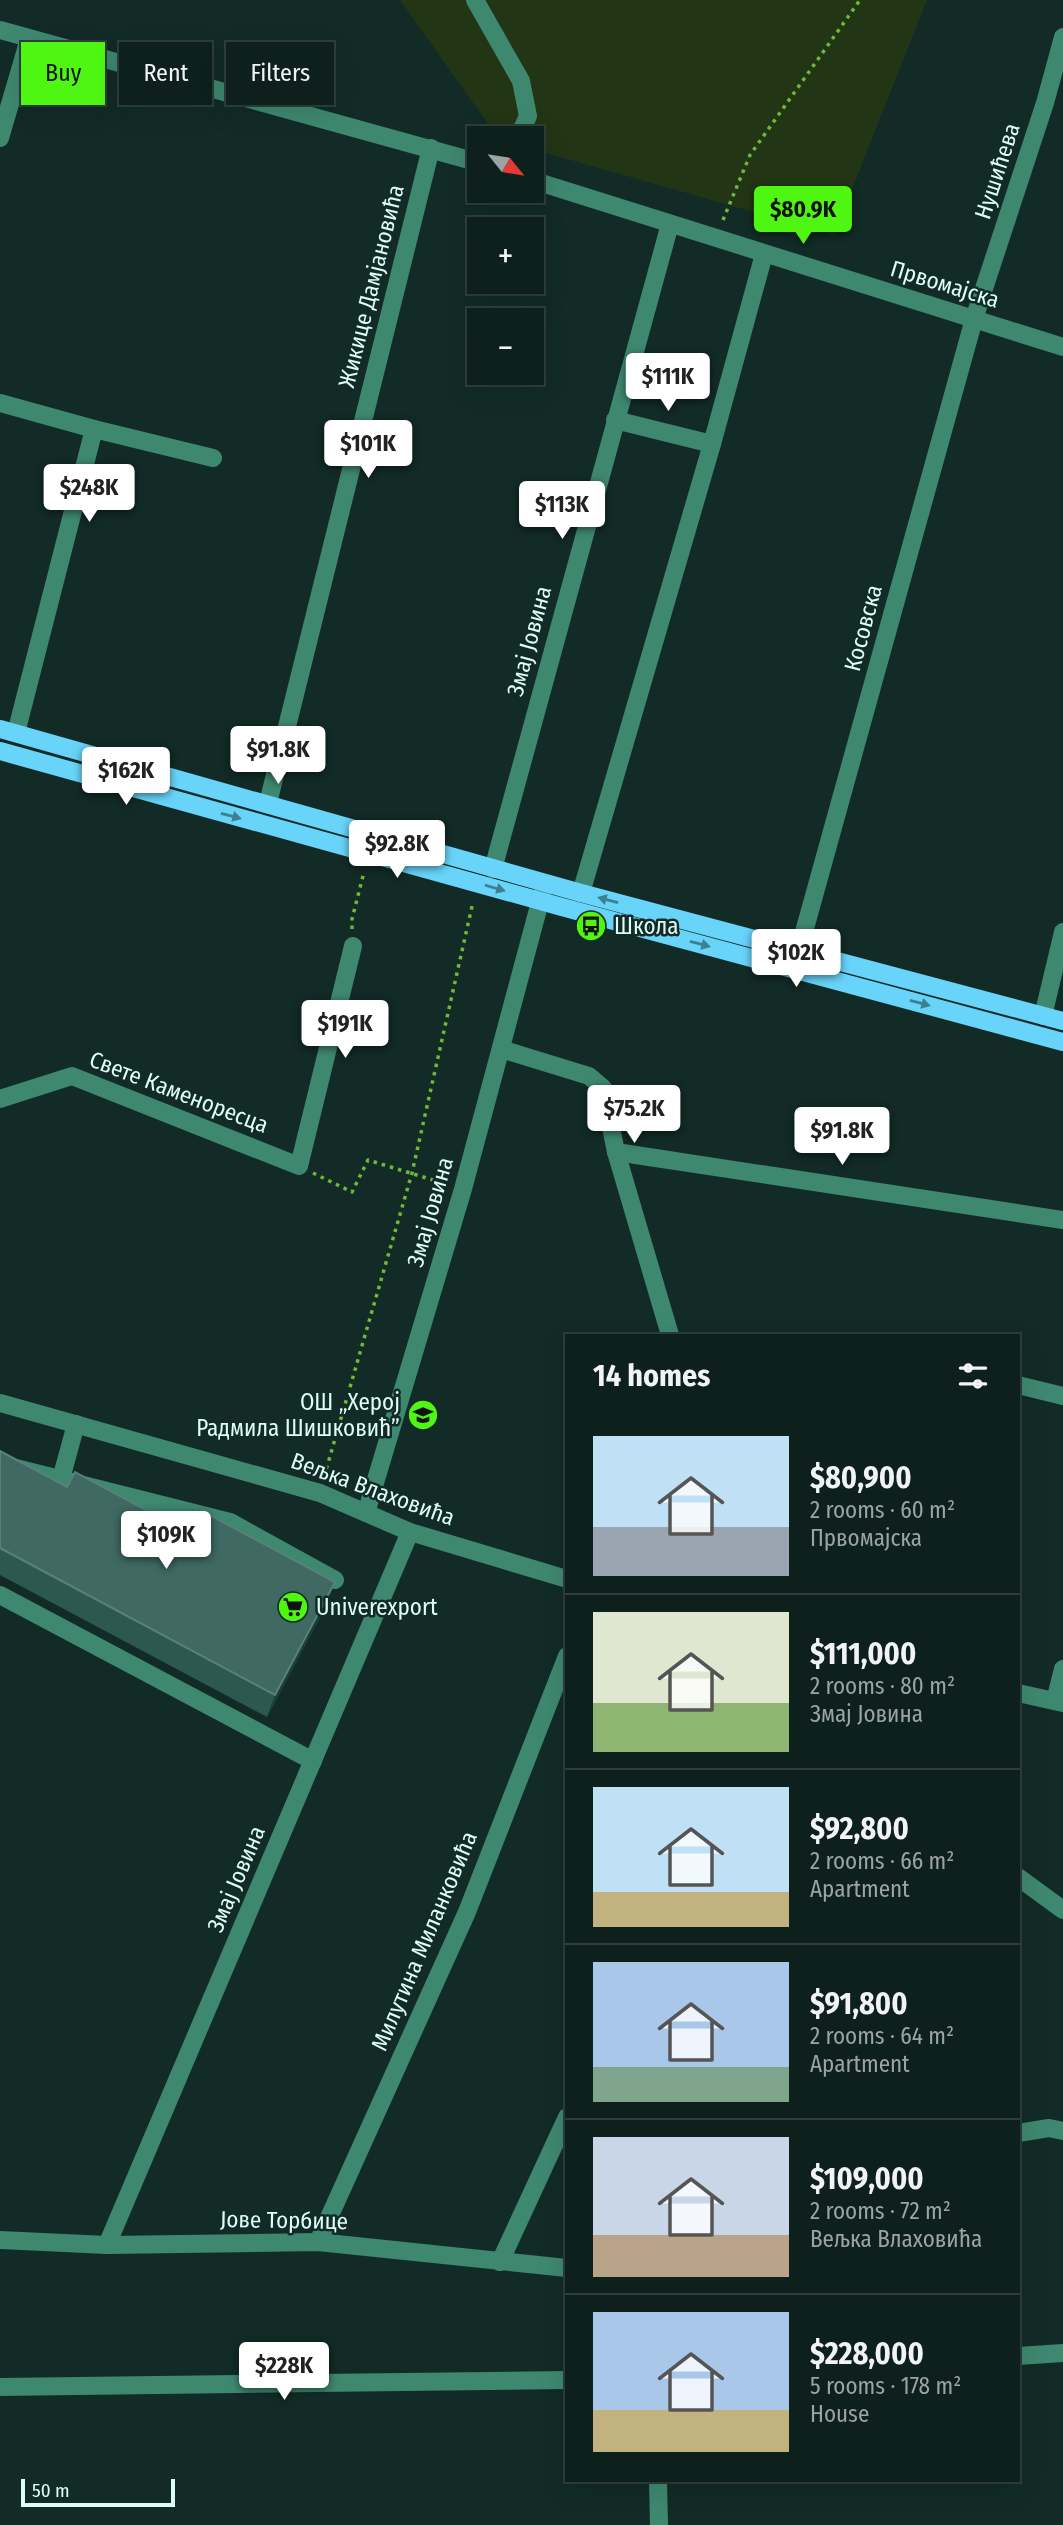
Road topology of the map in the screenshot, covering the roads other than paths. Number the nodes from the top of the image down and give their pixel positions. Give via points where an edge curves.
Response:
1 (475, 0) edge
2 (0, 30) edge
3 (1063, 37) edge
4 (29, 39) junction
5 (1045, 103) junction
6 (1063, 108) edge
7 (523, 126) edge
8 (0, 138) edge
9 (431, 148) junction
10 (467, 159) edge
11 (544, 184) edge
12 (670, 224) junction
13 (764, 254) junction
14 (974, 318) junction
15 (1063, 347) edge
16 (0, 403) edge
17 (614, 420) junction
18 (94, 429) junction
19 (712, 444) junction
20 (213, 458) dead end
21 (8, 731) edge
22 (0, 751) edge
23 (268, 803) junction
24 (493, 869) junction
25 (545, 882) junction
26 (581, 893) junction
27 (540, 901) junction
28 (1063, 932) edge
29 (353, 946) road end
30 (799, 950) junction
31 (1043, 1016) junction
32 (1063, 1021) edge
33 (1063, 1042) edge
34 (501, 1049) junction
35 (0, 1099) edge
36 (616, 1152) junction
37 (1063, 1220) edge
38 (670, 1334) edge
39 (1020, 1385) edge
40 (1063, 1396) edge
41 (4, 1405) edge
42 (76, 1424) junction
43 (0, 1464) edge
44 (61, 1479) junction
45 (366, 1513) junction
46 (410, 1532) junction
47 (565, 1578) edge
48 (335, 1580) edge
49 (0, 1595) edge
50 (565, 1662) edge
51 (1063, 1670) edge
52 (1020, 1693) edge
53 (1059, 1702) edge
54 (313, 1761) junction
55 (1020, 1878) edge
56 (1063, 1910) edge
57 (565, 2121) edge
58 (1063, 2131) edge
59 (1020, 2133) edge
60 (0, 2240) edge
61 (317, 2242) junction
62 (107, 2245) junction
63 (500, 2262) junction
64 (565, 2269) edge
65 (1063, 2353) edge
66 (1020, 2356) edge
67 (565, 2379) edge
68 (0, 2387) edge
69 (658, 2482) edge
70 (659, 2525) edge

1 - 7 street via 521,81 528,116
2 - 4 street
3 - 5 street, Нушићева
4 - 8 street
4 - 9 street
5 - 6 street
5 - 14 street, Нушићева
9 - 10 street
9 - 23 street, Жикице Дамјановића
11 - 12 street, Првомајска
12 - 13 street, Првомајска
12 - 17 street, Змај Јовина
13 - 14 street, Првомајска
13 - 19 street
14 - 15 street, Првомајска
14 - 30 street, Косовска
16 - 18 street
17 - 19 street
17 - 24 street, Змај Јовина
18 - 20 street
18 - 21 street
19 - 26 street
21 - 23 main road
22 -> 27 main road
23 - 24 main road
24 - 25 main road
25 - 26 main road
25 - 27 street, Змај Јовина
30 -> 26 main road
27 -> 33 main road
27 - 34 street, Змај Јовина
28 - 31 street
29 - 35 street, Свете Каменоресца via 299,1166 72,1076
30 - 31 main road
31 - 32 main road
34 - 36 street via 589,1076 603,1088
34 - 45 street, Змај Јовина
36 - 37 street
36 - 38 street
39 - 40 street
41 - 42 street, Вељка Влаховића
42 - 44 street
42 - 45 street, Вељка Влаховића via 320,1493
43 - 44 street
44 - 48 street via 230,1522
45 - 46 street, Вељка Влаховића
46 - 47 street, Вељка Влаховића
46 - 54 street, Змај Јовина
49 - 54 street
50 - 61 street, Милутина Миланковића via 467,1912
51 - 53 street
52 - 53 street
54 - 62 street, Змај Јовина
55 - 56 street
57 - 63 street
58 - 59 street via 1049,2128
60 - 62 street, Јове Торбице
61 - 62 street, Јове Торбице
61 - 63 street, Јове Торбице
63 - 64 street, Јове Торбице
65 - 66 street
67 - 68 street
69 - 70 street

